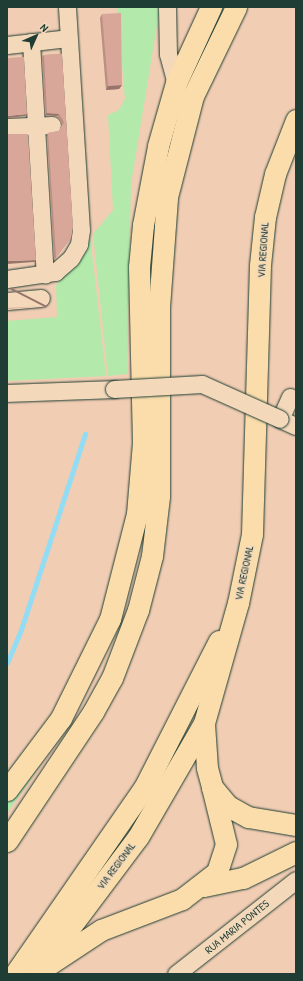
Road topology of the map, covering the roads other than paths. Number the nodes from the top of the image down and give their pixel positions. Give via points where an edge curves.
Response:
1 (66, 7) edge
2 (167, 7) edge
3 (211, 7) edge
4 (236, 7) edge
5 (68, 38) junction
6 (31, 42) junction
7 (7, 45) edge
8 (176, 83) junction
9 (296, 120) edge
10 (34, 125) junction
11 (52, 125) dead end
12 (7, 127) edge
13 (45, 274) junction
14 (7, 279) edge
15 (41, 298) dead end
16 (7, 301) edge
17 (7, 393) edge
18 (290, 397) dead end
19 (280, 418) junction
20 (296, 426) edge
21 (238, 603) junction
22 (92, 661) junction
23 (204, 723) junction
24 (75, 741) junction
25 (212, 786) junction
26 (7, 790) edge
27 (296, 825) edge
28 (7, 841) edge
29 (296, 852) edge
30 (296, 880) edge
31 (204, 886) junction
32 (28, 974) edge
33 (176, 974) edge

1 - 5 street
2 - 8 street via 168,54
3 - 8 main road
4 - 24 main road via 193,96 167,197 159,307 159,496 152,556 138,610 112,678
5 - 6 street
5 - 13 street via 81,230 71,258 55,272
6 - 7 street
6 - 10 street
8 - 22 main road via 158,146 143,225 140,267 143,442 137,514 110,619
9 - 21 main road, VIA REGIONAL via 275,174 265,217 260,265 256,497
10 - 11 street
10 - 12 street
10 - 13 street
13 - 14 street
15 - 16 street
17 - 19 street, bridge via 202,384
18 - 19 street
19 - 20 street
21 - 23 main road, VIA REGIONAL
21 - 32 main road via 144,788
22 - 24 main road
22 - 26 main road via 61,718
23 - 25 main road via 207,768
23 - 32 main road, VIA REGIONAL via 138,837
24 - 28 main road
25 - 27 main road via 228,806 248,817
25 - 31 main road via 226,844 217,872
29 - 31 main road via 243,878
30 - 33 street, RUA MARIA PONTES
31 - 32 main road via 182,899 101,930

